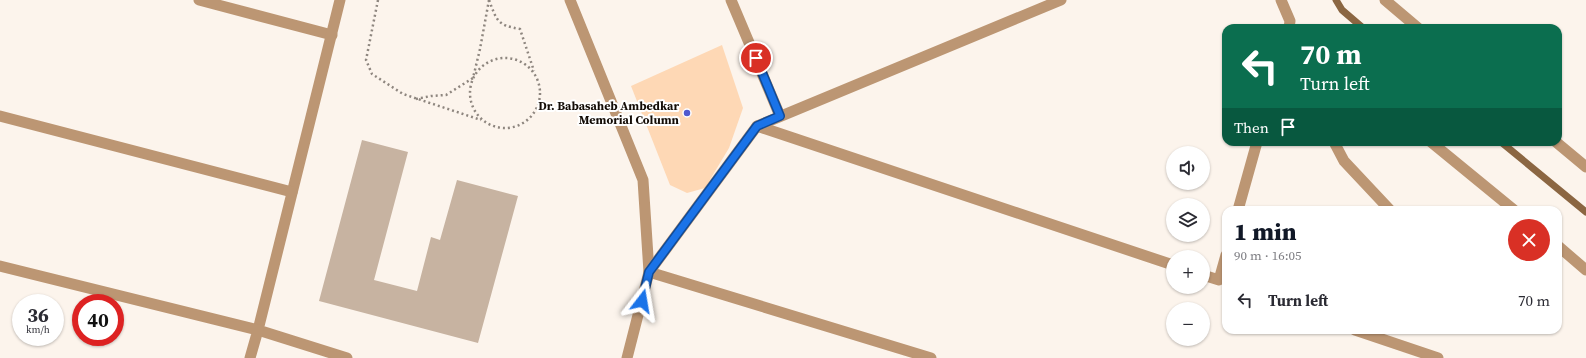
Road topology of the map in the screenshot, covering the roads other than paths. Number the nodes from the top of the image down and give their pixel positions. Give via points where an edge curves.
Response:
1 (199, 0) edge
2 (340, 0) edge
3 (570, 0) edge
4 (731, 0) edge
5 (1061, 0) edge
6 (1281, 0) edge
7 (1385, 0) edge
8 (1289, 24) edge
9 (1413, 24) edge
10 (332, 35) junction
11 (0, 116) edge
12 (780, 116) junction
13 (757, 126) junction
14 (1256, 146) edge
15 (1336, 146) edge
16 (1436, 146) edge
17 (1561, 146) edge
18 (1586, 167) edge
19 (292, 192) junction
20 (1239, 206) edge
21 (1386, 206) edge
22 (1509, 206) edge
23 (1562, 249) edge
24 (1166, 263) edge
25 (0, 266) edge
26 (1586, 270) edge
27 (649, 272) junction
28 (1210, 278) edge
29 (1222, 282) edge
30 (258, 330) junction
31 (1367, 334) edge
32 (250, 358) edge
33 (347, 358) edge
34 (628, 358) edge
35 (931, 358) edge
36 (1438, 358) edge

1 - 10 street
2 - 10 street
3 - 27 street via 643,180
4 - 12 street
5 - 12 street
6 - 8 street
7 - 9 street
10 - 19 street
11 - 19 street
12 - 13 street
13 - 24 street
13 - 27 street
14 - 20 street
15 - 21 street via 1344,161
16 - 22 street
17 - 18 street
19 - 30 street
23 - 26 street
25 - 30 street
27 - 34 street
27 - 35 street
28 - 29 street
30 - 32 street
30 - 33 street
31 - 36 street

